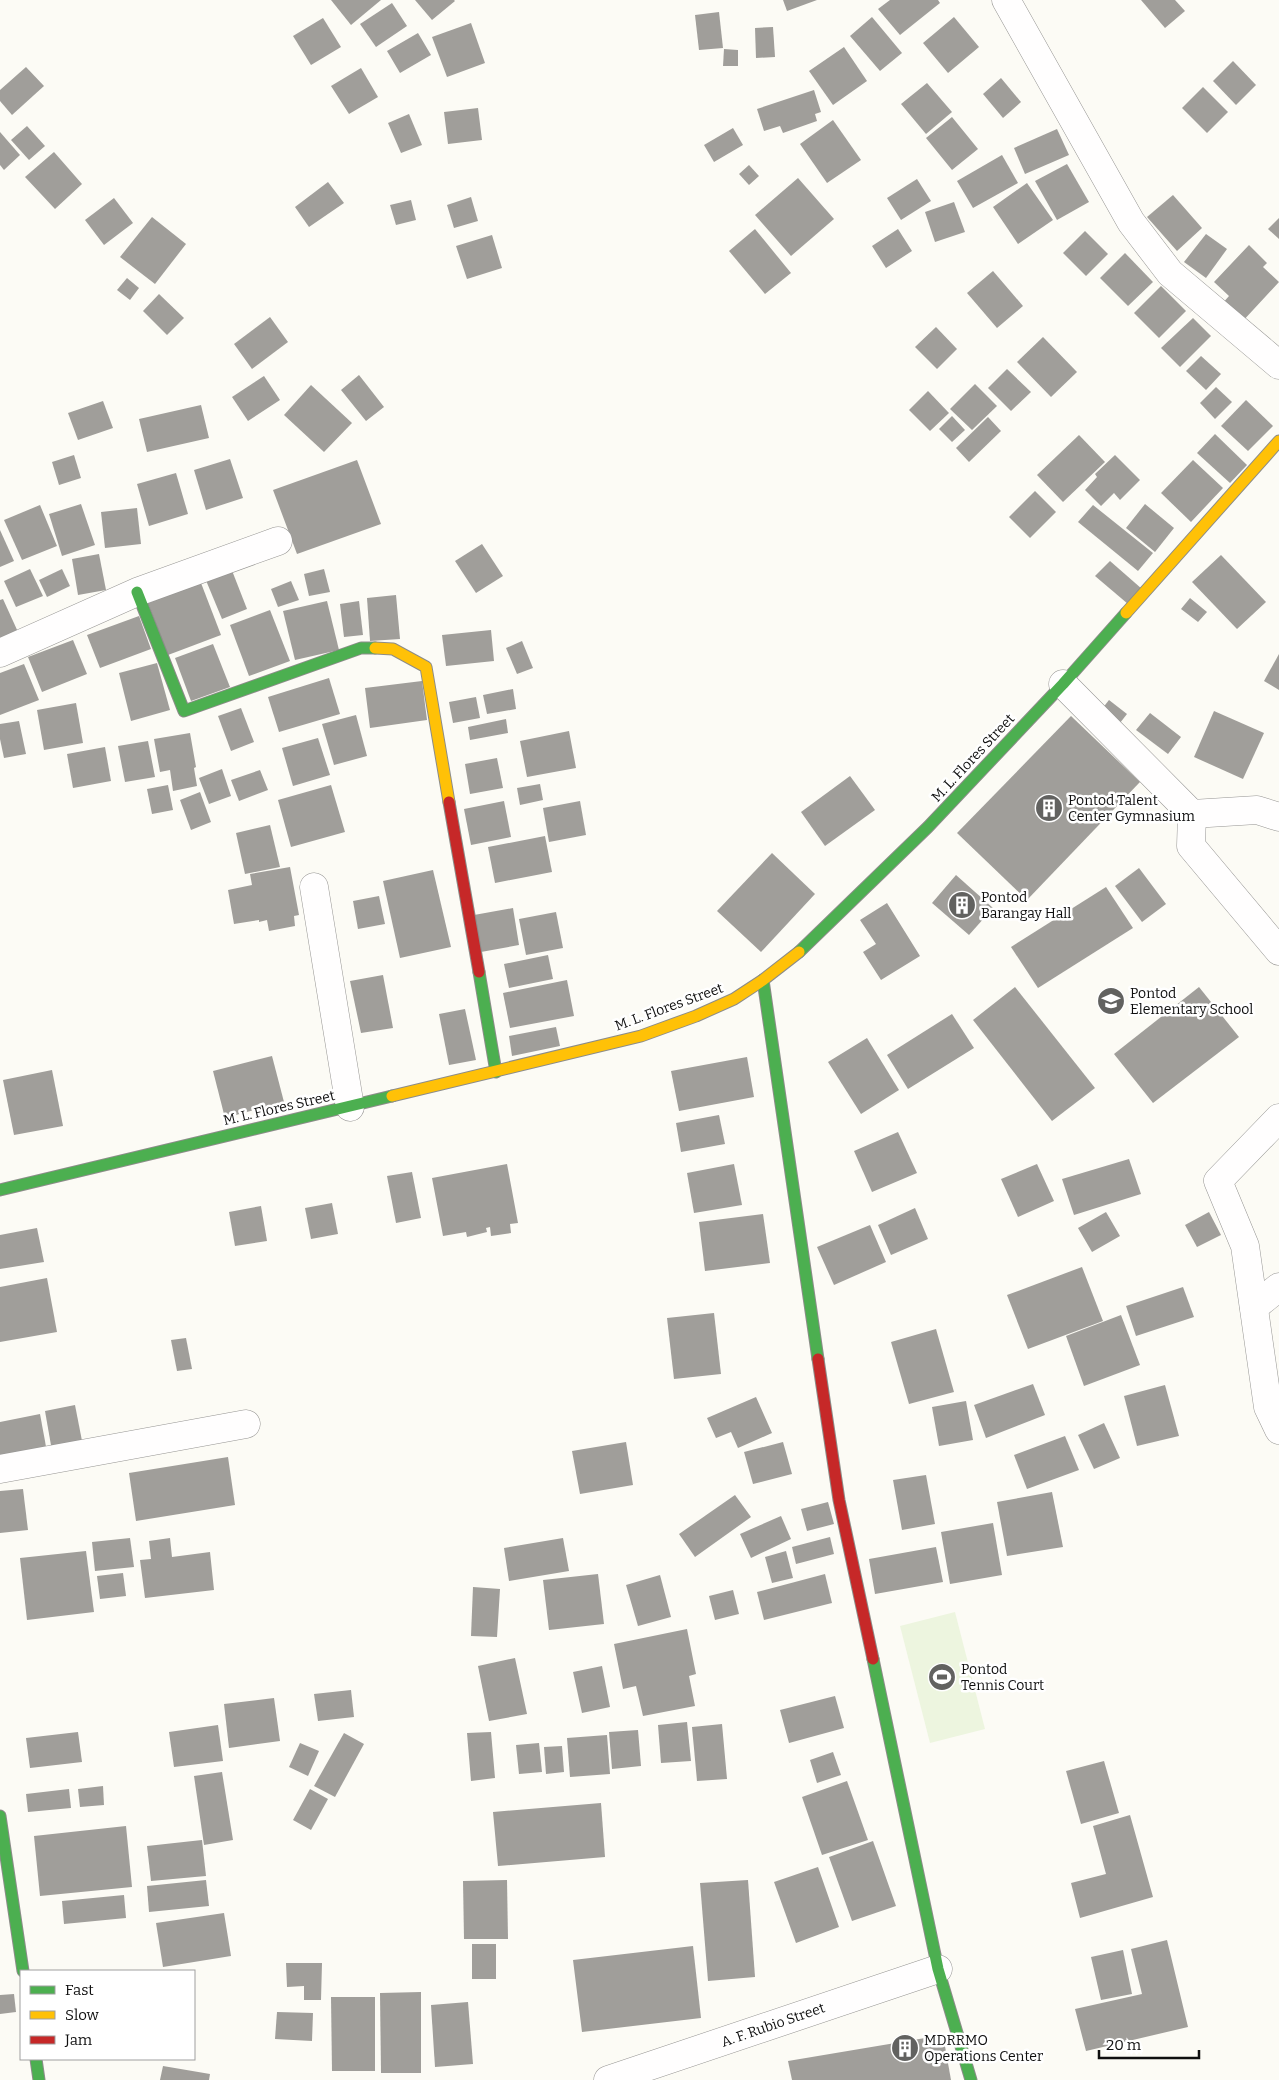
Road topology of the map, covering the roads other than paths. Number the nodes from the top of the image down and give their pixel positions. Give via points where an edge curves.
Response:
1 (1006, 0) edge
2 (1279, 365) edge
3 (1279, 441) edge
4 (278, 541) dead end
5 (136, 592) junction
6 (0, 653) edge
7 (1063, 684) junction
8 (1192, 814) junction
9 (1279, 817) edge
10 (314, 887) dead end
11 (1279, 951) edge
12 (764, 980) junction
13 (496, 1072) junction
14 (350, 1107) junction
15 (1279, 1118) edge
16 (0, 1190) edge
17 (1279, 1287) edge
18 (1254, 1307) junction
19 (1275, 1412) edge
20 (246, 1424) dead end
21 (0, 1469) edge
22 (0, 1816) edge
23 (938, 1969) junction
24 (23, 1970) edge
25 (36, 2060) edge
26 (39, 2080) edge
27 (608, 2080) edge
28 (971, 2080) edge

1 - 2 street via 1131,222 1170,273
3 - 7 street, M. L. Flores Street
4 - 5 street
5 - 6 street
5 - 13 street via 184,711 361,648 393,649 426,667
7 - 8 street
7 - 12 street, M. L. Flores Street via 928,827 808,946
8 - 9 street via 1257,810
8 - 11 street via 1191,846
10 - 14 street
12 - 13 street, M. L. Flores Street via 734,999 641,1036
12 - 23 street via 839,1500
13 - 14 street, M. L. Flores Street
14 - 16 street, M. L. Flores Street
15 - 18 street via 1218,1181 1245,1246
17 - 18 street
18 - 19 street
20 - 21 street
22 - 24 street
23 - 27 street, A. F. Rubio Street
23 - 28 street
25 - 26 street

